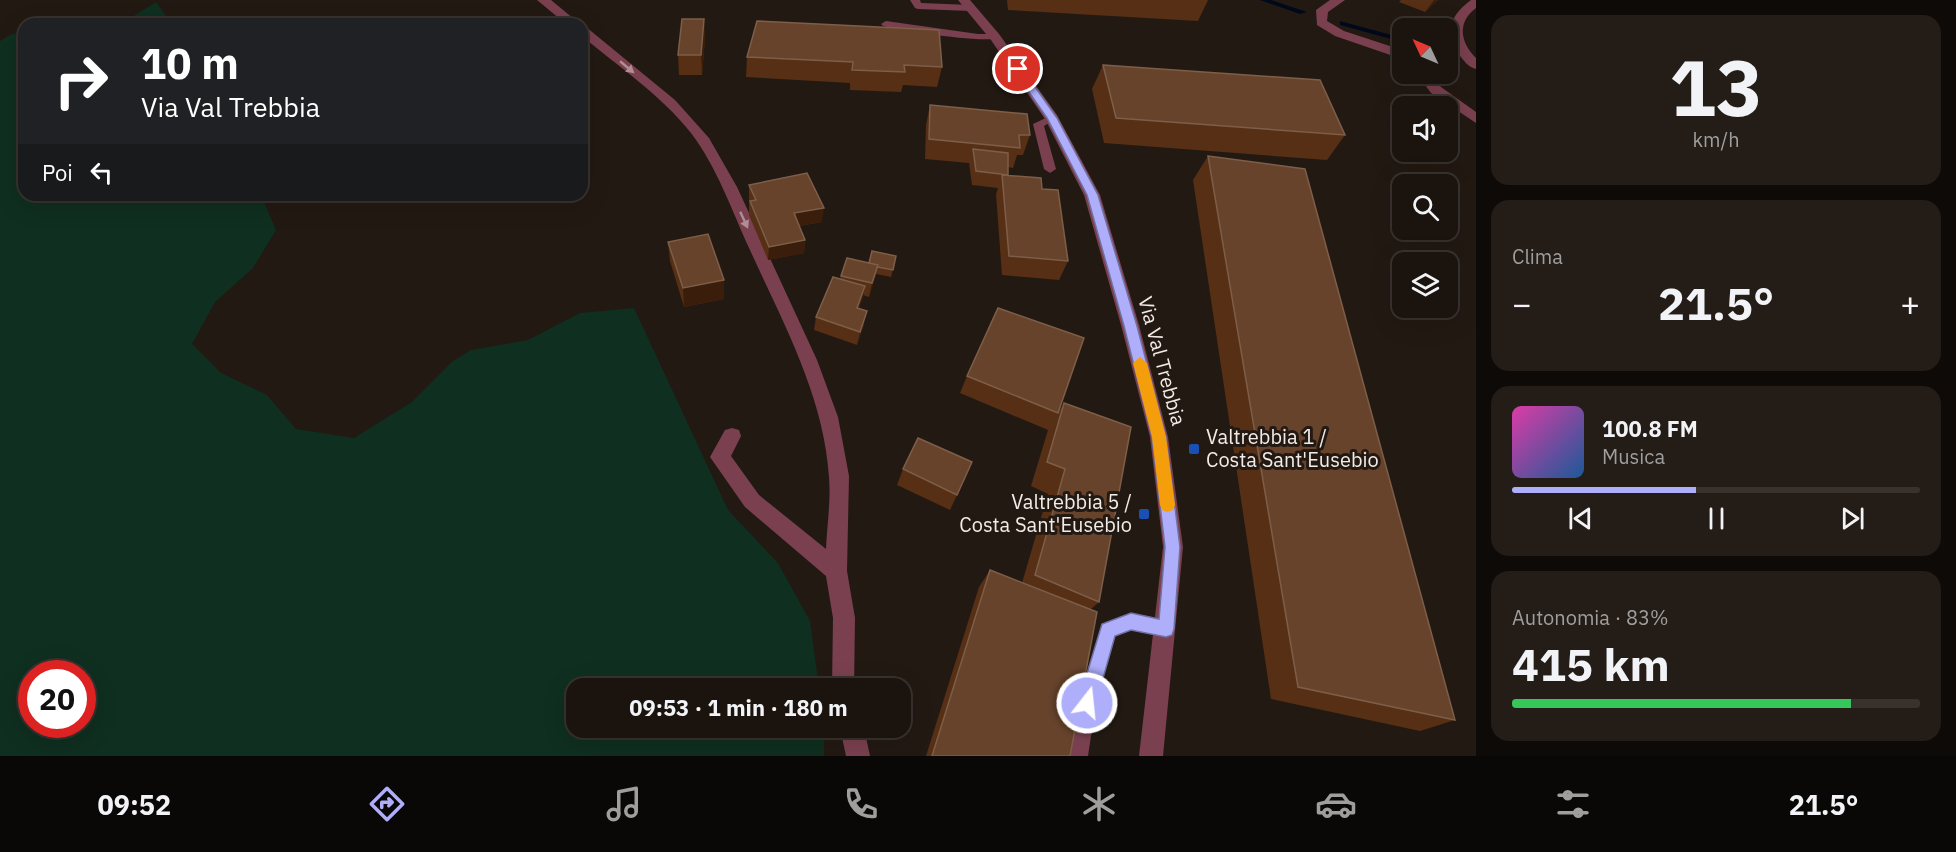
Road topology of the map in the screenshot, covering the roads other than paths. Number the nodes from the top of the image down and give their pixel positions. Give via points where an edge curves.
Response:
1 (543, 0) edge
2 (915, 0) edge
3 (1339, 0) edge
4 (1476, 2) edge
5 (967, 4) edge
6 (566, 18) edge
7 (886, 24) dead end
8 (588, 35) edge
9 (995, 37) junction
10 (1392, 51) edge
11 (1476, 65) edge
12 (1431, 84) edge
13 (1052, 118) junction
14 (1476, 119) edge
15 (1050, 169) dead end
16 (732, 436) dead end
17 (836, 571) junction
18 (1166, 629) junction
19 (841, 678) edge
20 (854, 738) edge
21 (858, 756) edge
22 (1079, 756) edge
23 (1151, 756) edge

1 - 6 street
2 - 5 lane, Via Val Trebbia via 918,6
3 - 10 street via 1322,10 1321,22
4 - 11 street via 1461,12 1455,21 1455,33
5 - 9 street, Via Val Trebbia
7 - 9 lane via 978,38
8 -> 17 street via 696,129 744,219 826,408 839,476
9 - 13 street, Via Val Trebbia
12 - 14 street
13 - 15 lane via 1038,124
13 - 18 street, Via Val Trebbia via 1092,195 1159,437 1173,547
16 - 17 street via 720,457 752,501
17 - 19 street via 844,623
18 - 22 lane via 1131,622 1108,630 1087,703
18 - 23 street, Via Val Trebbia
20 - 21 street

